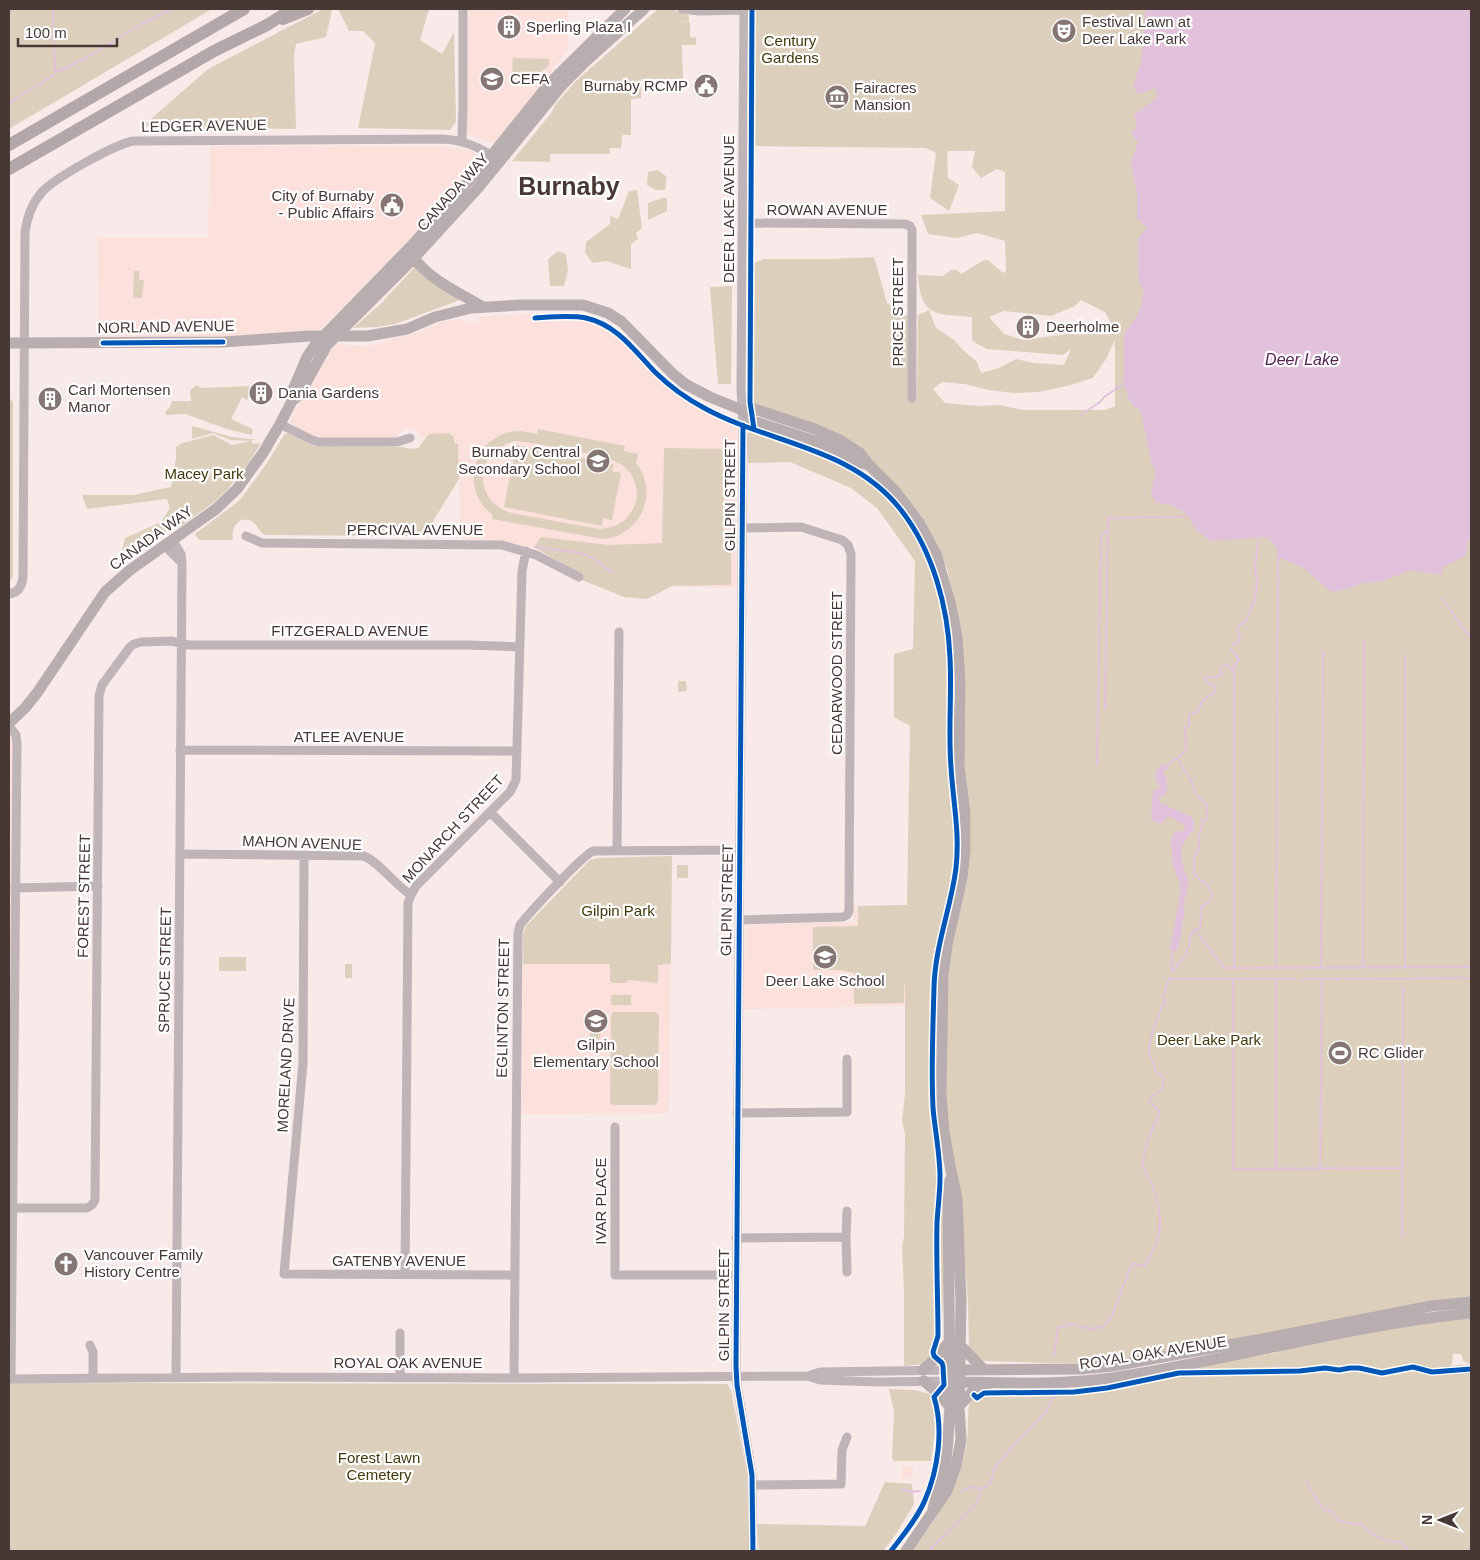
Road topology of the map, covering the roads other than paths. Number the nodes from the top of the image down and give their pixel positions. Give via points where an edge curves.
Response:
1 (244, 9) edge
2 (292, 9) edge
3 (308, 9) edge
4 (463, 9) edge
5 (625, 9) edge
6 (644, 9) edge
7 (682, 9) edge
8 (744, 10) edge
9 (267, 25) junction
10 (462, 141) junction
11 (9, 145) edge
12 (496, 158) junction
13 (9, 169) edge
14 (743, 224) junction
15 (910, 226) joint
16 (414, 258) junction
17 (483, 307) junction
18 (323, 336) junction
19 (336, 336) junction
20 (296, 337) junction
21 (9, 343) edge
22 (24, 343) junction
23 (308, 357) junction
24 (912, 398) dead end
25 (292, 401) junction
26 (742, 410) junction
27 (280, 424) junction
28 (410, 438) dead end
29 (742, 528) junction
30 (246, 536) dead end
31 (169, 543) junction
32 (526, 551) junction
33 (579, 577) dead end
34 (9, 594) edge
35 (619, 632) dead end
36 (181, 643) junction
37 (520, 647) junction
38 (9, 724) edge
39 (180, 750) junction
40 (517, 751) junction
41 (490, 812) junction
42 (617, 850) junction
43 (740, 850) junction
44 (180, 854) junction
45 (304, 856) junction
46 (560, 882) junction
47 (98, 886) junction
48 (15, 888) junction
49 (411, 894) junction
50 (739, 920) junction
51 (847, 1060) dead end
52 (11, 1091) edge
53 (737, 1113) junction
54 (615, 1127) dead end
55 (951, 1171) junction
56 (12, 1208) junction
57 (847, 1211) dead end
58 (846, 1237) junction
59 (736, 1238) junction
60 (846, 1272) dead end
61 (284, 1274) joint
62 (405, 1275) junction
63 (514, 1275) junction
64 (736, 1275) junction
65 (1471, 1302) edge
66 (1471, 1313) edge
67 (1383, 1321) junction
68 (400, 1333) dead end
69 (949, 1342) junction
70 (1274, 1342) junction
71 (90, 1345) dead end
72 (961, 1346) junction
73 (1471, 1369) edge
74 (983, 1370) junction
75 (1445, 1370) dead end
76 (924, 1375) junction
77 (736, 1376) junction
78 (955, 1376) junction
79 (93, 1378) junction
80 (176, 1378) junction
81 (400, 1378) junction
82 (514, 1378) junction
83 (10, 1379) edge
84 (990, 1383) junction
85 (955, 1406) junction
86 (847, 1437) dead end
87 (752, 1485) junction
88 (753, 1551) edge
89 (906, 1551) edge

1 - 11 highway
2 - 9 highway
3 - 9 highway
4 - 10 street
5 - 12 main road, CANADA WAY via 549,84
6 - 12 main road, CANADA WAY via 563,84
7 - 8 street
8 - 14 street, DEER LAKE AVENUE
9 - 13 highway via 214,51
10 - 12 street, LEDGER AVENUE
10 - 22 street, LEDGER AVENUE via 181,140 133,141 116,146 49,185 29,213 25,232
12 - 16 main road, CANADA WAY
12 - 18 main road, CANADA WAY
14 - 15 street, ROWAN AVENUE
14 - 26 street, DEER LAKE AVENUE
15 - 24 street, PRICE STREET
16 - 17 main road via 443,284
16 - 19 main road, CANADA WAY
17 - 19 main road, NORLAND AVENUE via 454,312 383,334
17 - 26 main road, NORLAND AVENUE via 574,304 593,307 622,322 685,384
18 - 19 main road, NORLAND AVENUE
18 - 20 main road, NORLAND AVENUE
18 - 23 main road, CANADA WAY
19 - 25 main road, CANADA WAY
20 - 22 main road, NORLAND AVENUE via 222,342
20 - 23 main road
21 - 22 main road, NORLAND AVENUE
22 - 34 street, LEDGER AVENUE via 23,577 19,588
23 - 25 main road, CANADA WAY via 293,390
25 - 27 main road, CANADA WAY
26 - 29 street, GILPIN STREET
26 - 55 main road, NORLAND AVENUE via 753,421 818,442 869,465 903,500 920,524 942,572 957,637 959,767 965,840 962,878 946,952 942,991 941,1096
27 - 28 street via 319,442 397,442
27 - 31 main road, CANADA WAY via 237,489 216,509
29 - 43 street, GILPIN STREET
29 - 50 street, CEDARWOOD STREET via 800,527 845,542 852,558 852,597 849,911 843,917
30 - 32 street, PERCIVAL AVENUE via 262,542 495,544
31 - 36 street, SPRUCE STREET via 182,563
31 - 38 main road, CANADA WAY via 105,592 37,694
32 - 33 street, PERCIVAL AVENUE
32 - 37 street, MONARCH STREET via 522,571
35 - 42 street
36 - 37 street, FITZGERALD AVENUE
36 - 39 street, SPRUCE STREET
36 - 47 street, FOREST STREET via 134,644 100,690
37 - 40 street, MONARCH STREET
38 - 48 street via 17,742
39 - 40 street, ATLEE AVENUE
39 - 44 street, SPRUCE STREET
40 - 41 street, MONARCH STREET via 516,780 510,792
41 - 46 street
41 - 49 street, MONARCH STREET
42 - 43 street
42 - 46 street, EGLINTON STREET via 590,852
43 - 50 street, GILPIN STREET
44 - 45 street, MAHON AVENUE
44 - 80 street, SPRUCE STREET
45 - 49 street, MAHON AVENUE via 364,856
45 - 61 street, MORELAND DRIVE via 303,1063
46 - 63 street, EGLINTON STREET via 521,923 518,933
47 - 48 street
47 - 56 street, FOREST STREET via 95,1200 87,1208
48 - 52 street
49 - 62 street, MONARCH STREET via 408,912
50 - 53 street, GILPIN STREET
51 - 53 street via 847,1112
52 - 56 street
53 - 59 street, GILPIN STREET
54 - 64 street, IVAR PLACE via 615,1275
55 - 69 main road via 948,1200
55 - 72 main road via 958,1198
56 - 83 street
57 - 58 street
58 - 59 street
58 - 60 street
59 - 64 street, GILPIN STREET
61 - 62 street, GATENBY AVENUE
62 - 63 street, GATENBY AVENUE
63 - 82 street, EGLINTON STREET
64 - 77 street, GILPIN STREET
65 - 67 main road, ROYAL OAK AVENUE via 1431,1306
66 - 67 main road, ROYAL OAK AVENUE
67 - 70 main road, ROYAL OAK AVENUE
68 - 81 street
69 - 76 main road
69 - 78 main road
70 - 74 main road, ROYAL OAK AVENUE via 1113,1366
70 - 84 main road, ROYAL OAK AVENUE via 1112,1378
71 - 79 street
72 - 74 main road
72 - 78 main road
73 - 75 street
74 - 78 main road, ROYAL OAK AVENUE
76 - 77 street, ROYAL OAK AVENUE via 878,1382 820,1380 808,1376
76 - 78 street, ROYAL OAK AVENUE
76 - 85 main road via 938,1393
77 - 82 street, ROYAL OAK AVENUE
77 - 87 street, GILPIN STREET
78 - 84 main road, ROYAL OAK AVENUE
78 - 85 main road
79 - 80 street, ROYAL OAK AVENUE
79 - 83 street, ROYAL OAK AVENUE
80 - 81 street, ROYAL OAK AVENUE
81 - 82 street, ROYAL OAK AVENUE
84 - 85 main road
85 - 89 main road via 933,1511
86 - 87 street via 842,1450 841,1484
87 - 88 street, GILPIN STREET

